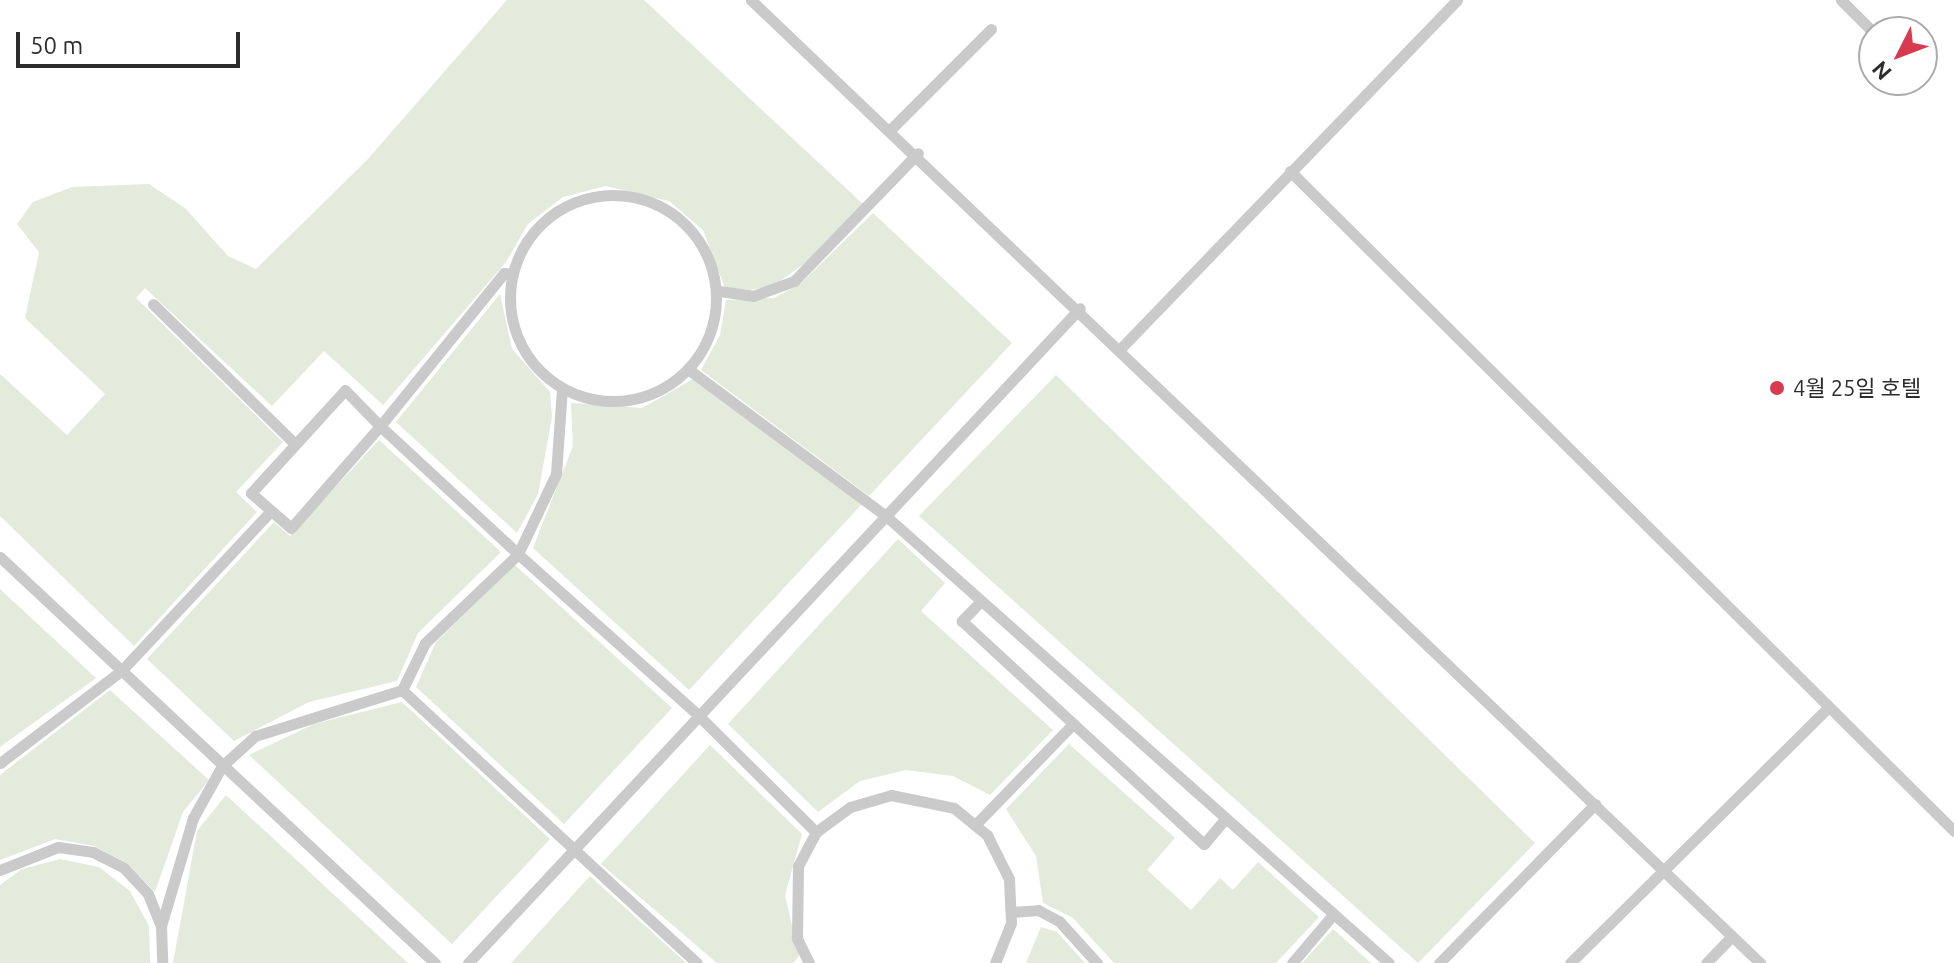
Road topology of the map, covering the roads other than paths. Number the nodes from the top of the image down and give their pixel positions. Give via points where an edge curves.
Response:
1 (751, 0) edge
2 (1457, 0) edge
3 (1841, 0) edge
4 (1858, 17) edge
5 (991, 29) dead end
6 (892, 128) junction
7 (918, 153) junction
8 (1290, 171) junction
9 (512, 274) junction
10 (719, 291) junction
11 (153, 304) dead end
12 (1080, 308) junction
13 (1121, 348) junction
14 (688, 369) junction
15 (562, 389) junction
16 (380, 426) junction
17 (295, 444) junction
18 (271, 511) junction
19 (886, 516) junction
20 (518, 554) junction
21 (0, 557) edge
22 (981, 601) junction
23 (122, 670) junction
24 (402, 690) junction
25 (1828, 708) junction
26 (699, 716) junction
27 (1073, 724) junction
28 (0, 763) edge
29 (222, 766) junction
30 (1595, 804) junction
31 (1224, 820) junction
32 (975, 825) junction
33 (1954, 831) edge
34 (816, 832) junction
35 (573, 850) junction
36 (1662, 869) junction
37 (0, 870) edge
38 (1011, 912) junction
39 (1331, 917) junction
40 (161, 926) junction
41 (1732, 936) junction
42 (162, 963) edge
43 (435, 963) edge
44 (468, 963) edge
45 (697, 963) edge
46 (809, 963) edge
47 (995, 963) edge
48 (1097, 963) edge
49 (1292, 963) edge
50 (1389, 963) edge
51 (1439, 963) edge
52 (1570, 963) edge
53 (1706, 963) edge
54 (1760, 963) edge

1 - 6 lane
2 - 8 lane
3 - 4 lane
5 - 6 lane
6 - 7 lane
7 - 10 lane via 794,281 753,296
7 - 12 lane
8 - 13 lane
8 - 25 lane
9 - 10 lane via 532,232 559,209 618,194 654,202 694,232
9 - 15 lane via 510,310 520,344
9 - 16 lane via 504,273
10 - 14 lane via 713,330
11 - 17 lane
12 - 13 lane
12 - 19 lane
13 - 30 lane
14 - 15 lane via 636,401 596,401
14 - 19 lane
15 - 20 lane via 556,474
16 - 17 lane via 345,390
16 - 18 lane via 291,528
16 - 20 lane
17 - 18 lane via 251,493
18 - 23 lane
19 - 22 lane
19 - 26 lane
20 - 24 lane via 425,643
20 - 26 lane
21 - 23 lane
22 - 27 lane via 962,621
22 - 31 lane
23 - 28 lane
23 - 29 lane
24 - 29 lane via 255,736
24 - 35 lane
25 - 33 lane
25 - 36 lane
26 - 34 lane
26 - 35 lane
27 - 31 lane via 1204,844
27 - 32 lane
29 - 40 lane via 193,818
29 - 43 lane
30 - 36 lane
30 - 51 lane
31 - 39 lane
32 - 34 lane via 954,808 891,795 850,807
32 - 38 lane via 1009,879
34 - 46 lane via 792,892 797,938
35 - 44 lane
35 - 45 lane
36 - 41 lane
36 - 52 lane
37 - 40 lane via 58,847 93,852 124,868 148,894
38 - 47 lane
38 - 48 lane via 1038,910 1059,921
39 - 49 lane
39 - 50 lane
40 - 42 lane
41 - 53 lane
41 - 54 lane

